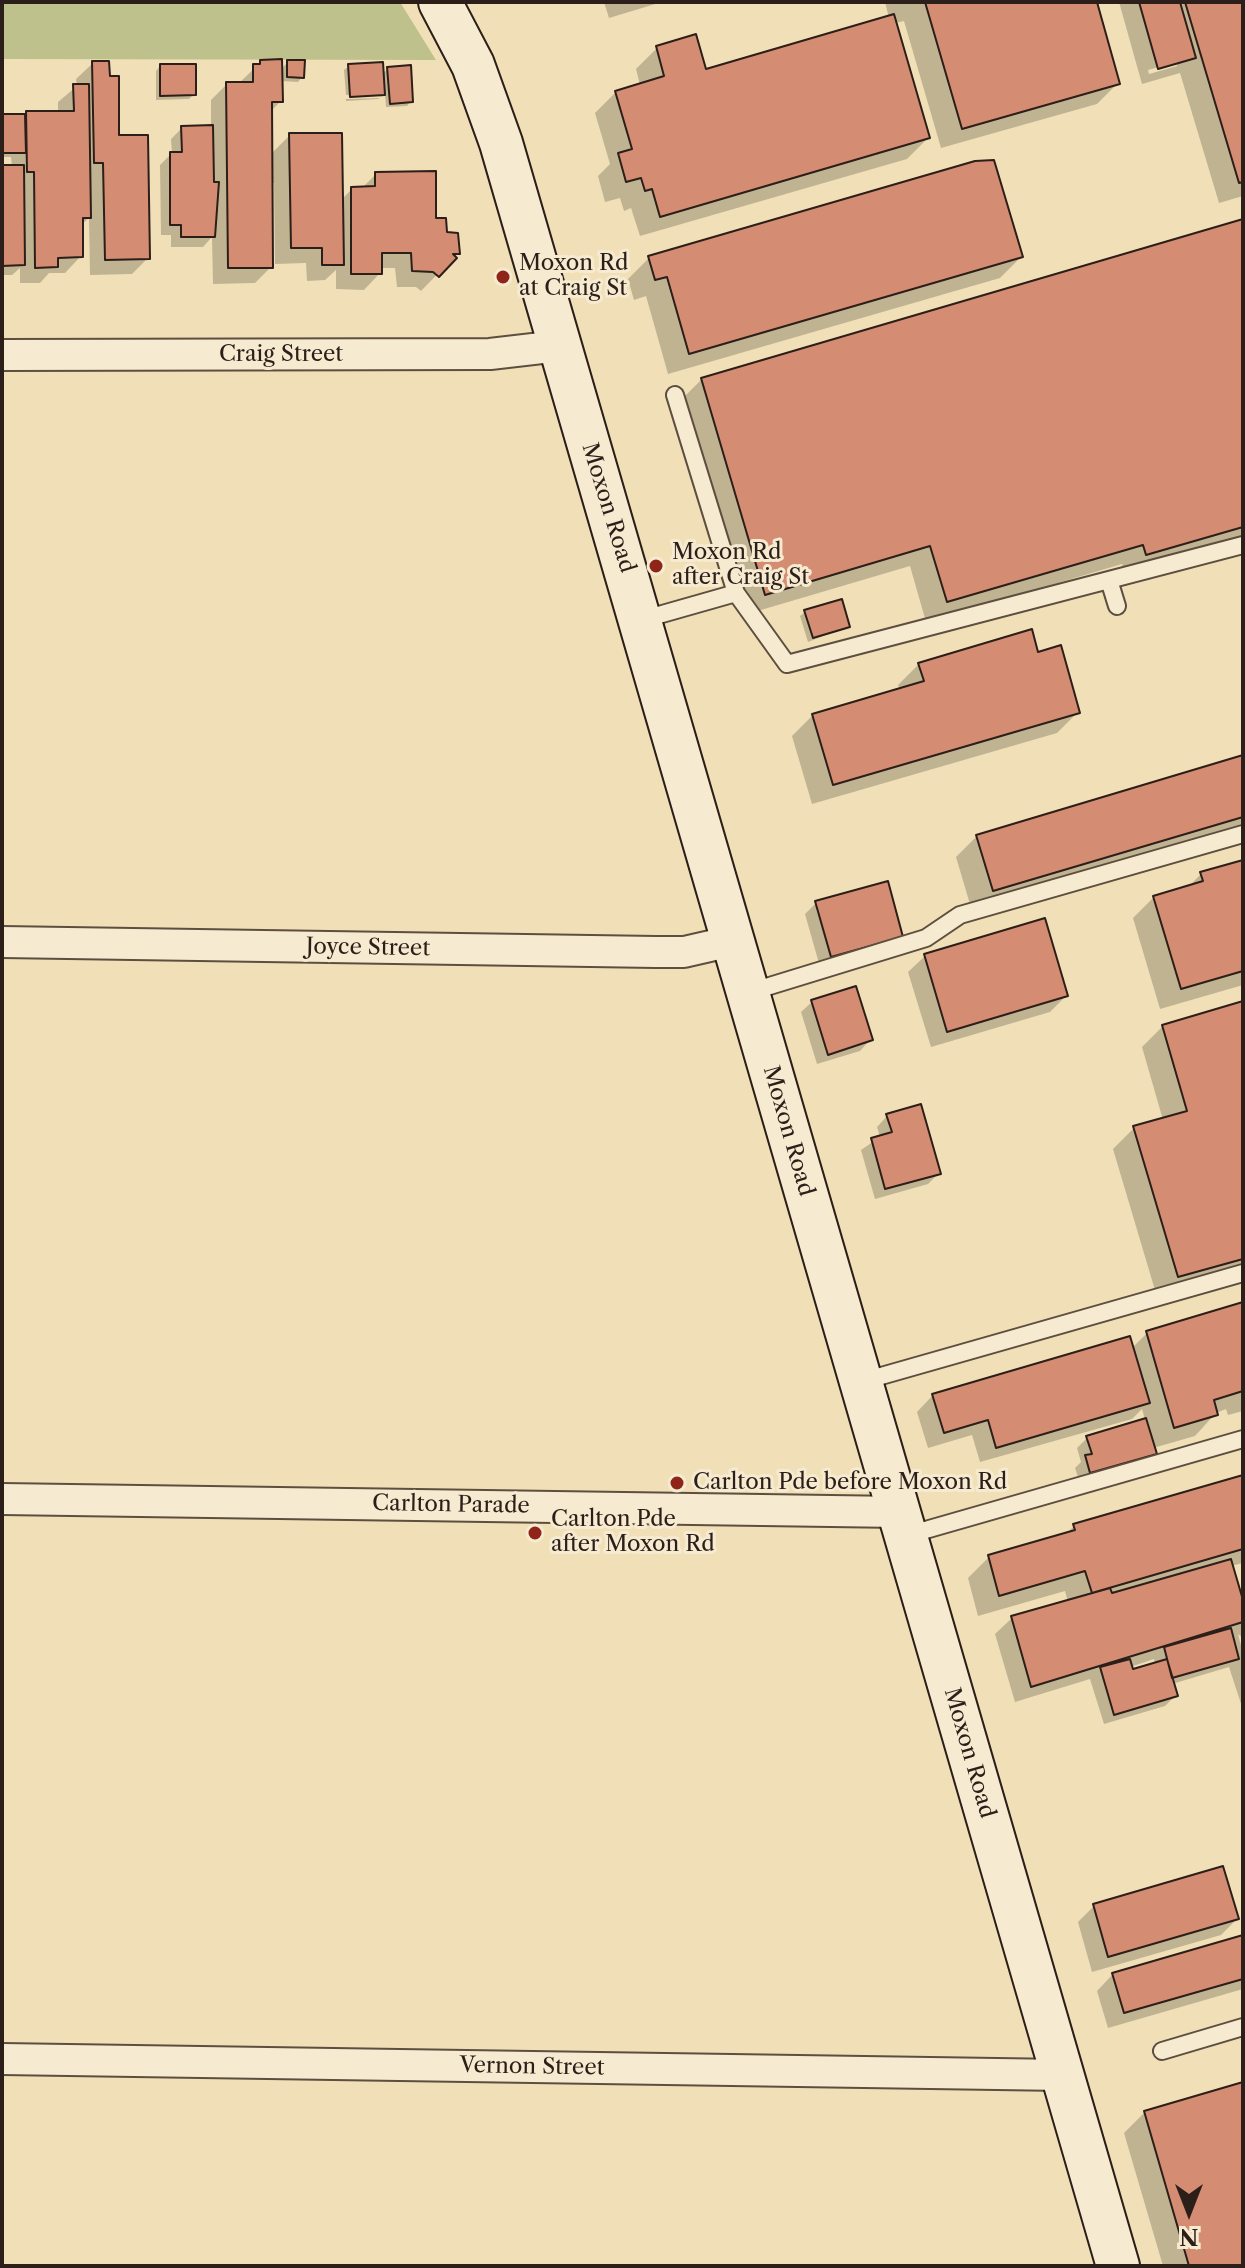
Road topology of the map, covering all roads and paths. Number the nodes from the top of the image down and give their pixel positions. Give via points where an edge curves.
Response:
1 (440, 2) edge
2 (559, 346) junction
3 (2, 355) edge
4 (675, 395) dead end
5 (1243, 545) edge
6 (1109, 580) junction
7 (736, 593) junction
8 (1117, 606) dead end
9 (641, 620) junction
10 (1243, 834) edge
11 (732, 941) junction
12 (2, 942) edge
13 (748, 992) junction
14 (1243, 1273) edge
15 (858, 1382) junction
16 (1243, 1439) edge
17 (2, 1499) edge
18 (903, 1524) junction
19 (1243, 2027) edge
20 (1162, 2051) dead end
21 (2, 2059) edge
22 (1063, 2075) junction
23 (1118, 2266) edge

1 - 2 main road, Moxon Road via 488,105
2 - 3 street, Craig Street via 490,354
2 - 9 main road, Moxon Road
4 - 7 lane
5 - 6 lane
6 - 7 lane via 787,664
6 - 8 lane
7 - 9 lane
9 - 11 main road, Moxon Road
10 - 13 lane via 960,915 926,938
11 - 12 street, Joyce Street via 684,952
11 - 13 main road, Moxon Road
13 - 15 main road, Moxon Road
14 - 15 lane
15 - 18 main road, Moxon Road
16 - 18 lane
17 - 18 street, Carlton Parade
18 - 22 main road, Moxon Road
19 - 20 lane
21 - 22 street, Vernon Street
22 - 23 main road, Moxon Road

